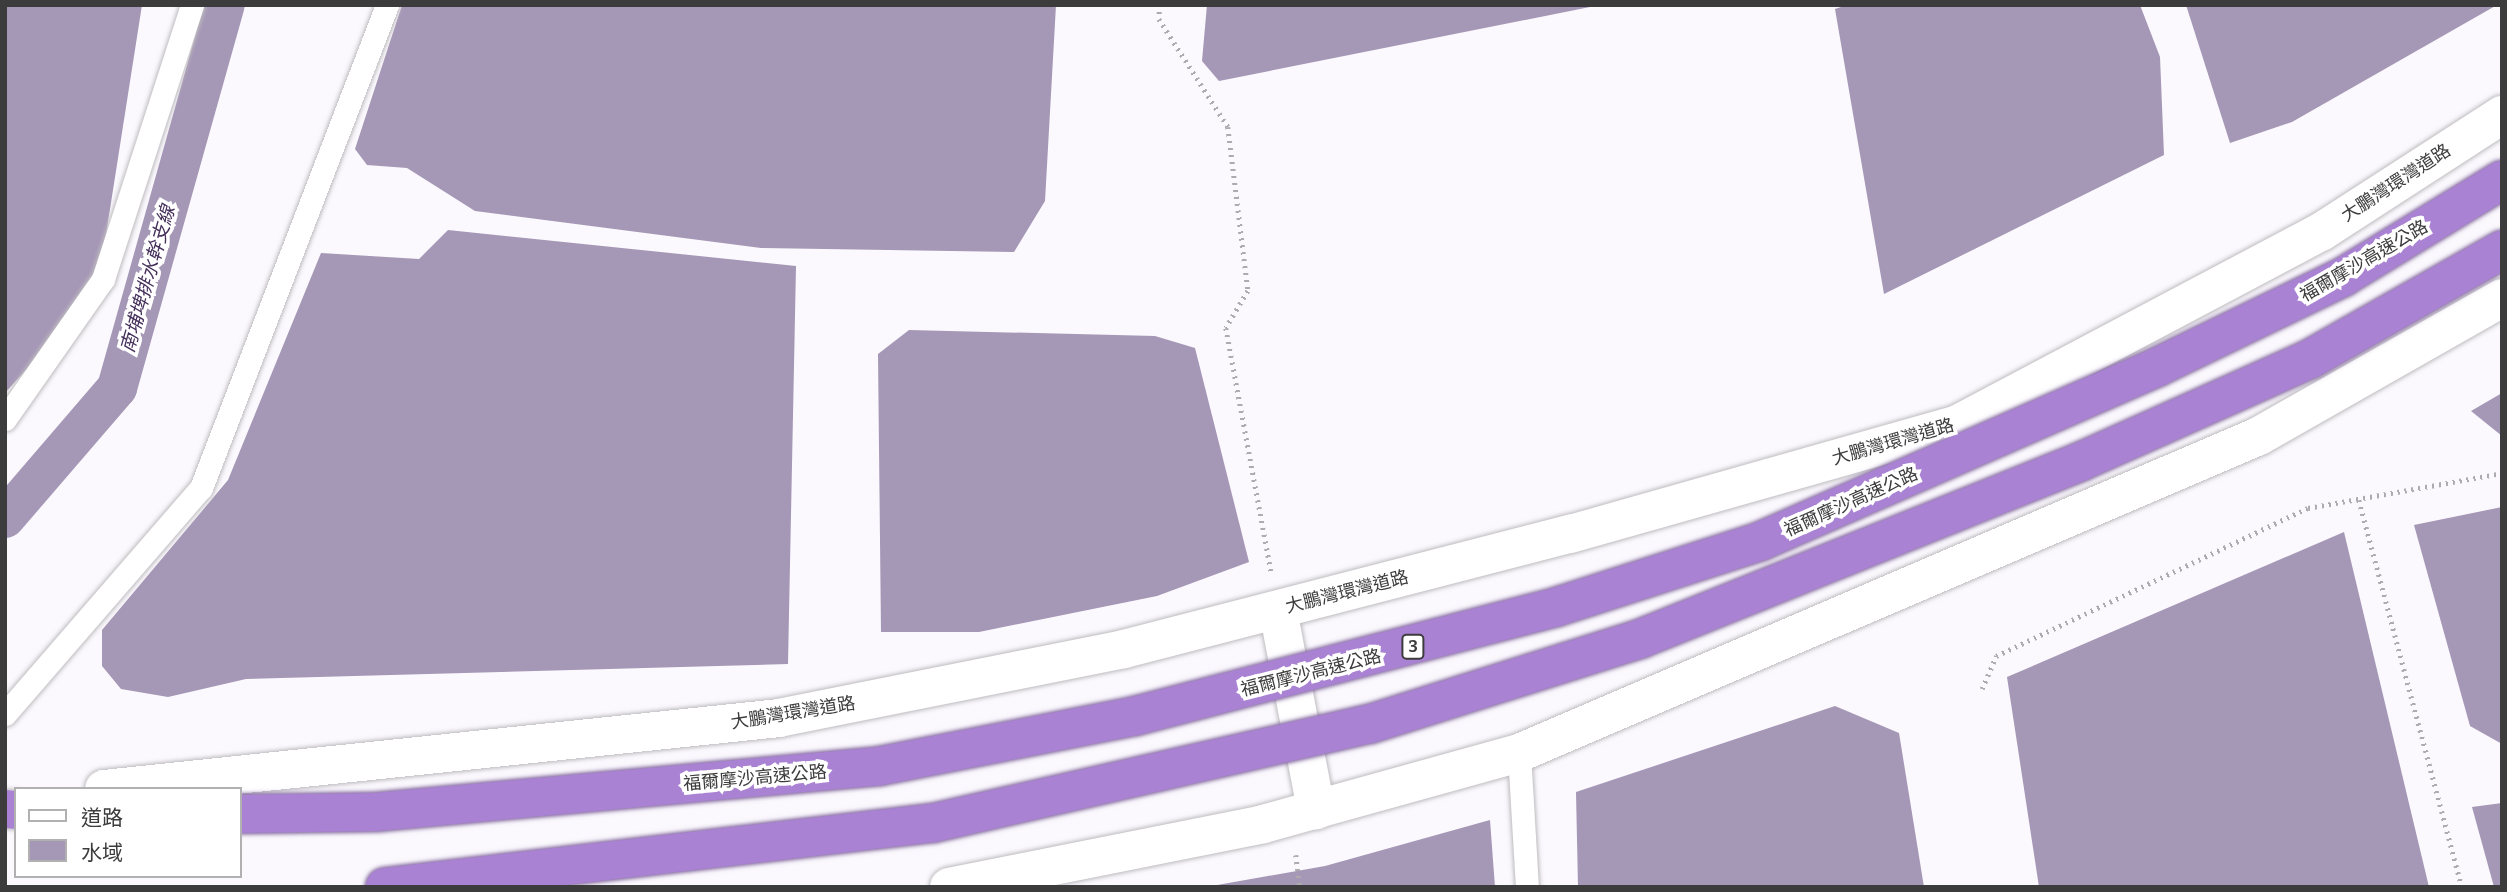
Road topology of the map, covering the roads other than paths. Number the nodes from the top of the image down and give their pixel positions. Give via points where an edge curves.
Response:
1 (192, 5) edge
2 (387, 5) edge
3 (2502, 115) edge
4 (2502, 180) edge
5 (2502, 250) edge
6 (2502, 298) edge
7 (5, 419) edge
8 (1278, 610) junction
9 (5, 714) edge
10 (1518, 753) junction
11 (123, 787) edge
12 (1316, 810) junction
13 (242, 814) edge
14 (385, 887) edge
15 (948, 887) edge
16 (1528, 887) edge

1 - 7 lane via 103,279
2 - 9 lane via 201,488
3 - 8 street, 大鵬灣環灣道路 via 2321,232 1958,424
4 - 13 highway, 福爾摩沙高速公路 / 3, bridge via 2343,277 2157,367 1761,541 1556,607 1135,716 880,766 376,812
5 - 14 highway, bridge via 2310,359 2082,461 1642,638 1370,724 933,824
6 - 10 street via 2259,436
8 - 11 street, 大鵬灣環灣道路 via 1124,649 779,718
8 - 12 street
10 - 12 street
10 - 16 lane
12 - 15 street

